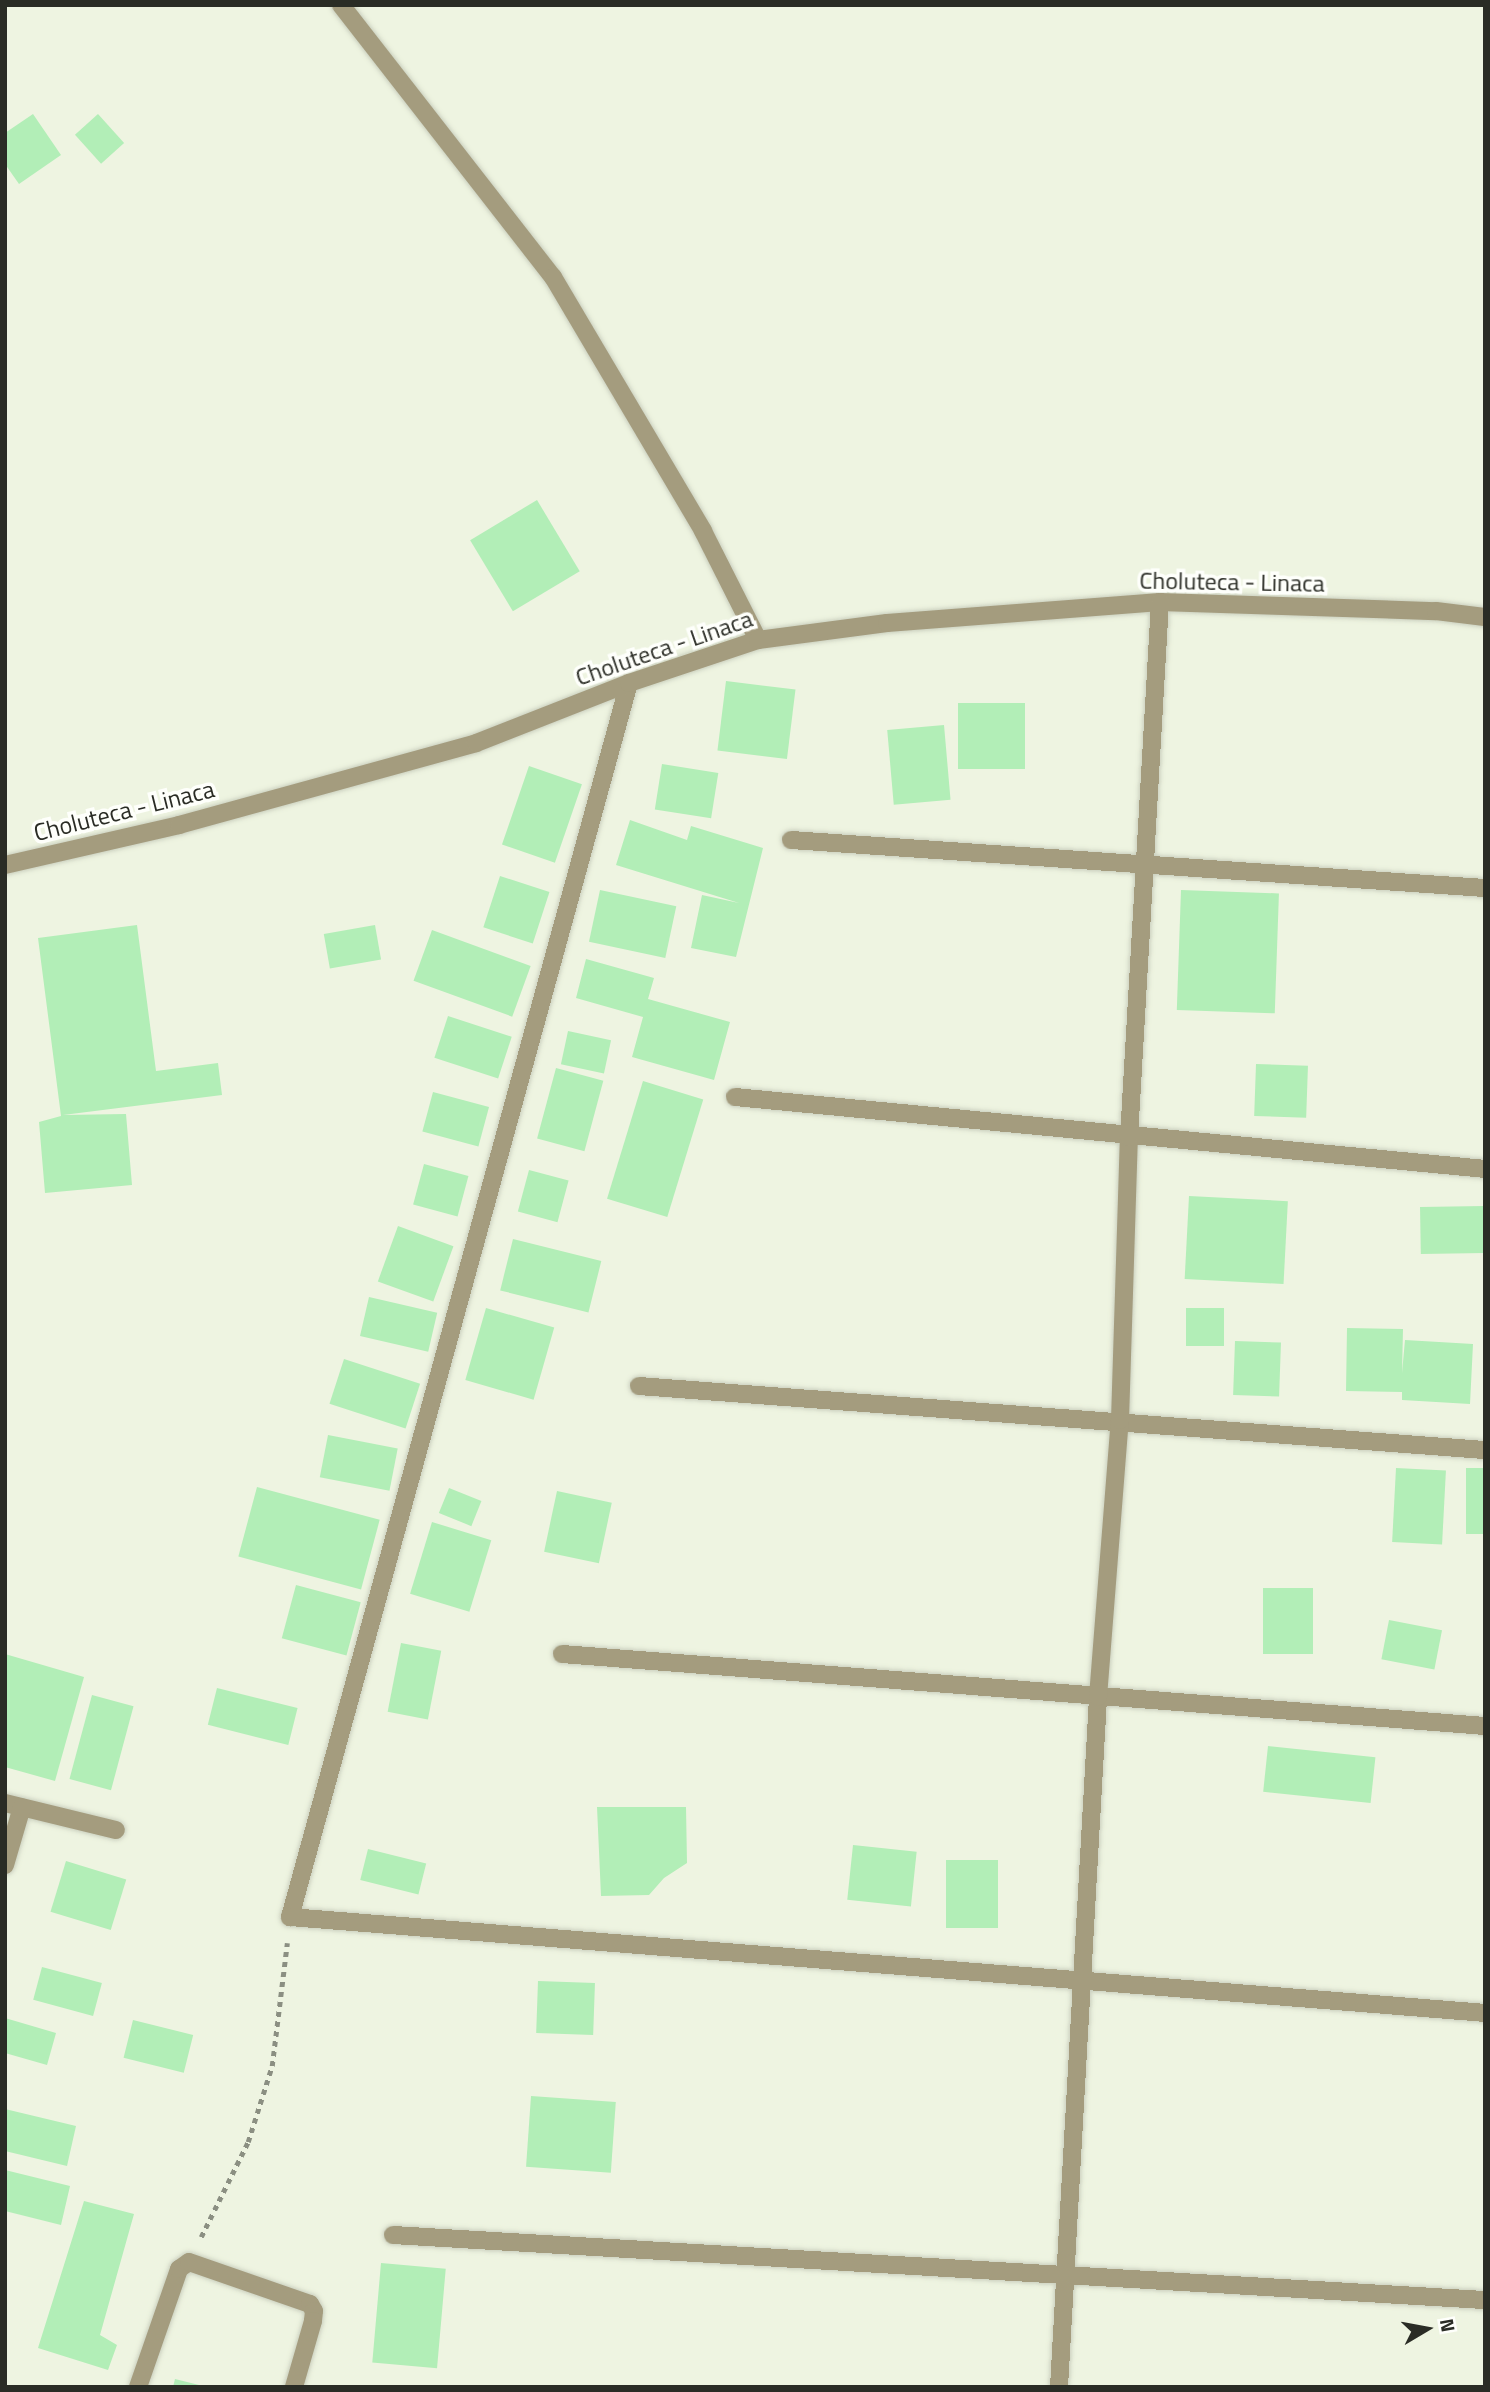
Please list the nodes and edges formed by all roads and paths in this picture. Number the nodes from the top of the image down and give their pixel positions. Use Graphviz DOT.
graph roads {
  1 [pos="341,5"];
  2 [pos="1160,602"];
  3 [pos="1485,617"];
  4 [pos="758,640"];
  5 [pos="629,683"];
  6 [pos="791,840"];
  7 [pos="5,865"];
  8 [pos="1145,866"];
  9 [pos="1485,888"];
  10 [pos="735,1097"];
  11 [pos="1129,1137"];
  12 [pos="1485,1169"];
  13 [pos="639,1386"];
  14 [pos="1120,1420"];
  15 [pos="1485,1450"];
  16 [pos="562,1654"];
  17 [pos="1098,1696"];
  18 [pos="1485,1726"];
  19 [pos="13,1805"];
  20 [pos="116,1830"];
  21 [pos="5,1864"];
  22 [pos="290,1917"];
  23 [pos="1082,1982"];
  24 [pos="1485,2013"];
  25 [pos="393,2235"];
  26 [pos="189,2262"];
  27 [pos="1065,2275"];
  28 [pos="1485,2300"];
  29 [pos="138,2387"];
  30 [pos="294,2387"];
  31 [pos="1059,2387"];
  1 -- 4 [label="street"];
  2 -- 3 [label="street, Choluteca - Linaca"];
  2 -- 4 [label="street, Choluteca - Linaca"];
  2 -- 8 [label="street"];
  4 -- 5 [label="street, Choluteca - Linaca"];
  5 -- 7 [label="street, Choluteca - Linaca"];
  5 -- 22 [label="street"];
  6 -- 8 [label="street"];
  8 -- 9 [label="street"];
  8 -- 11 [label="street"];
  10 -- 11 [label="street"];
  11 -- 12 [label="street"];
  11 -- 14 [label="street"];
  13 -- 14 [label="street"];
  14 -- 15 [label="street"];
  14 -- 17 [label="street"];
  16 -- 17 [label="street"];
  17 -- 18 [label="street"];
  17 -- 23 [label="street"];
  19 -- 20 [label="street"];
  19 -- 21 [label="street"];
  22 -- 23 [label="street"];
  22 -- 26 [label="path"];
  23 -- 24 [label="street"];
  23 -- 27 [label="street"];
  25 -- 27 [label="street"];
  26 -- 29 [label="street"];
  26 -- 30 [label="street"];
  27 -- 28 [label="street"];
  27 -- 31 [label="street"];
}
